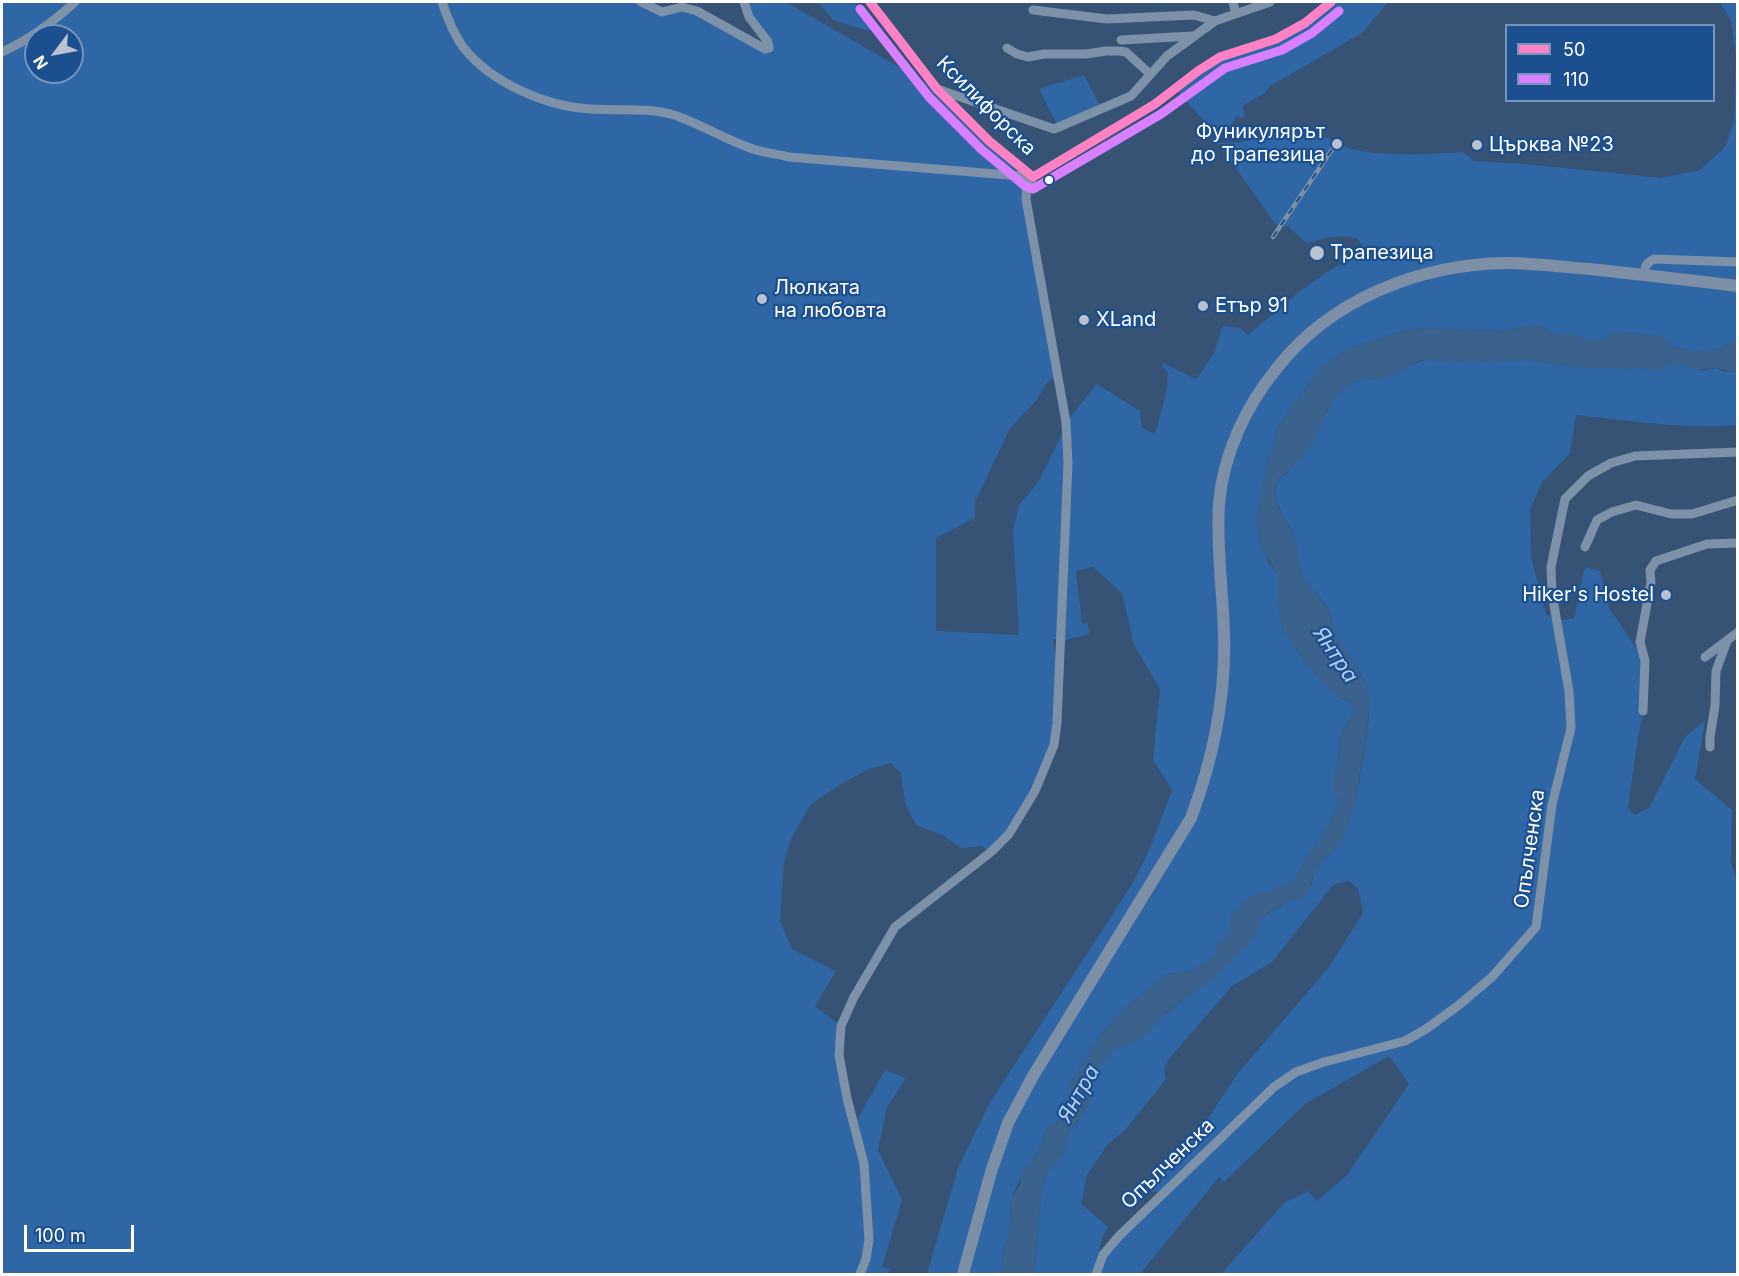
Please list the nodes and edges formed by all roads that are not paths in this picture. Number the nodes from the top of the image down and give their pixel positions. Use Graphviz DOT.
graph roads {
  1 [pos="75,2"];
  2 [pos="442,2"];
  3 [pos="641,2"];
  4 [pos="744,2"];
  5 [pos="870,2"];
  6 [pos="1233,2"];
  7 [pos="1270,2"];
  8 [pos="1331,2"];
  9 [pos="1033,10"];
  10 [pos="1236,14"];
  11 [pos="1215,21"];
  12 [pos="1192,36"];
  13 [pos="1121,40"];
  14 [pos="1007,48"];
  15 [pos="2,52"];
  16 [pos="1150,74"];
  17 [pos="937,88"];
  18 [pos="1033,177"];
  19 [pos="1737,262"];
  20 [pos="1644,275"];
  21 [pos="1737,286"];
  22 [pos="1737,452"];
  23 [pos="1737,500"];
  24 [pos="1737,543"];
  25 [pos="1585,548"];
  26 [pos="1737,632"];
  27 [pos="1727,640"];
  28 [pos="1705,657"];
  29 [pos="1643,711"];
  30 [pos="1710,747"];
  31 [pos="860,1275"];
  32 [pos="963,1275"];
  33 [pos="1096,1275"];
  1 -- 15 [label="street"];
  2 -- 18 [label="street"];
  3 -- 4 [label="street"];
  5 -- 17 [label="street, Ксилифорска"];
  6 -- 10 [label="street"];
  7 -- 10 [label="street"];
  8 -- 18 [label="street"];
  9 -- 11 [label="street"];
  10 -- 11 [label="street"];
  11 -- 12 [label="street"];
  12 -- 13 [label="street"];
  12 -- 16 [label="street"];
  14 -- 16 [label="street"];
  16 -- 17 [label="street"];
  17 -- 18 [label="street, Ксилифорска"];
  18 -- 31 [label="street"];
  19 -- 20 [label="street"];
  20 -- 21 [label="main road"];
  20 -- 32 [label="main road"];
  22 -- 33 [label="street, Опълченска"];
  23 -- 25 [label="street"];
  24 -- 29 [label="street"];
  26 -- 27 [label="street"];
  27 -- 28 [label="street"];
  27 -- 30 [label="street"];
}
